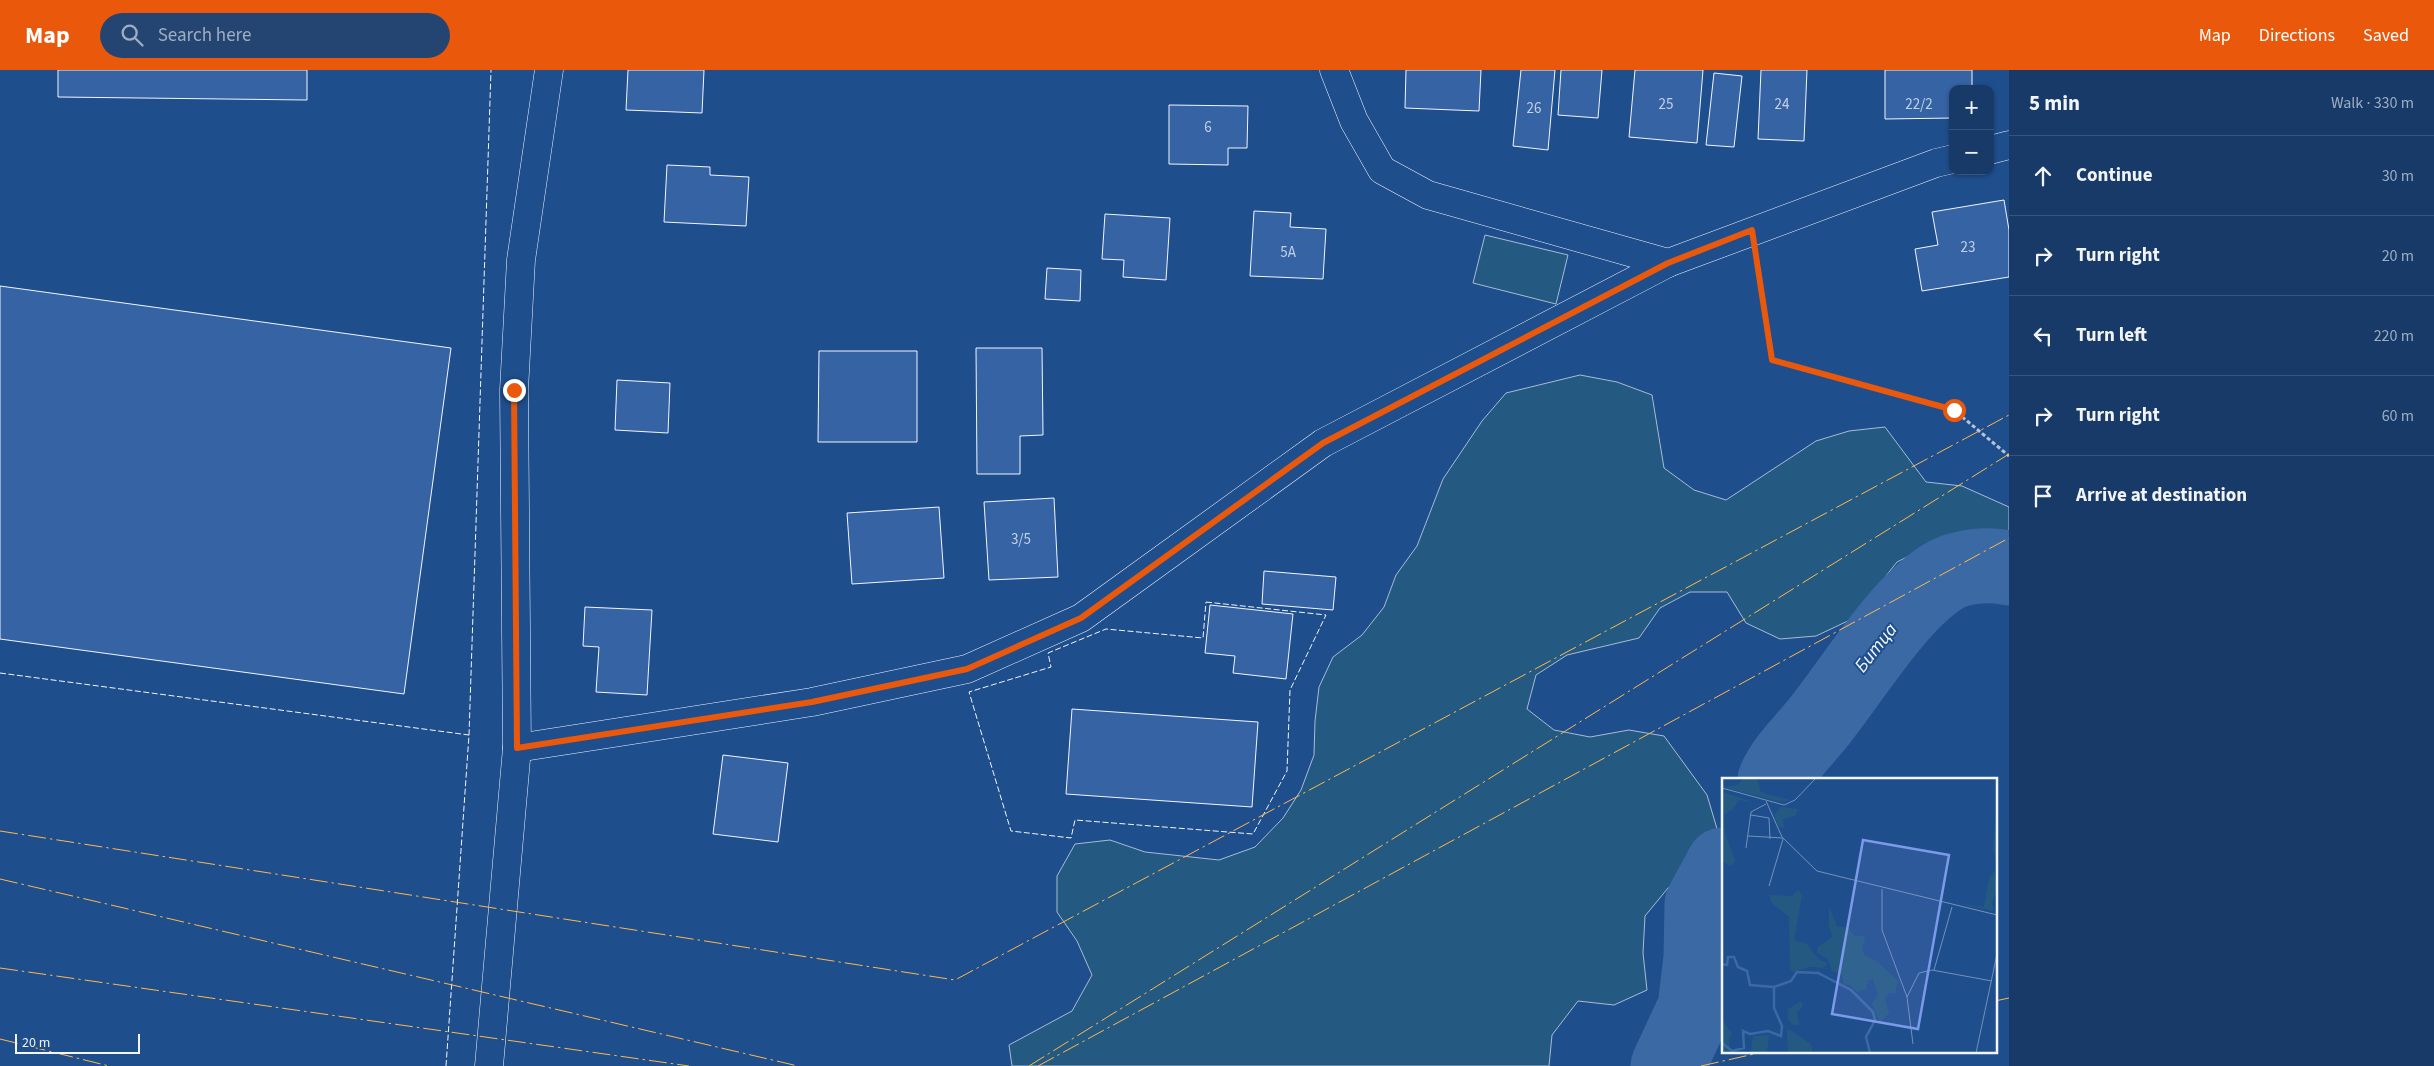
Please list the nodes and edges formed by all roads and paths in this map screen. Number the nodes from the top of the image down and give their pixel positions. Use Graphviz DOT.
graph roads {
  1 [pos="550,70"];
  2 [pos="1334,70"];
  3 [pos="2009,146"];
  4 [pos="1994,149"];
  5 [pos="1949,160"];
  6 [pos="1752,230"];
  7 [pos="1668,263"];
  8 [pos="2009,456"];
  9 [pos="517,748"];
  10 [pos="489,1066"];
  1 -- 9 [label="street"];
  2 -- 7 [label="street"];
  3 -- 4 [label="street"];
  5 -- 6 [label="street"];
  6 -- 7 [label="street"];
  6 -- 8 [label="path"];
  7 -- 9 [label="street"];
  9 -- 10 [label="street"];
}
